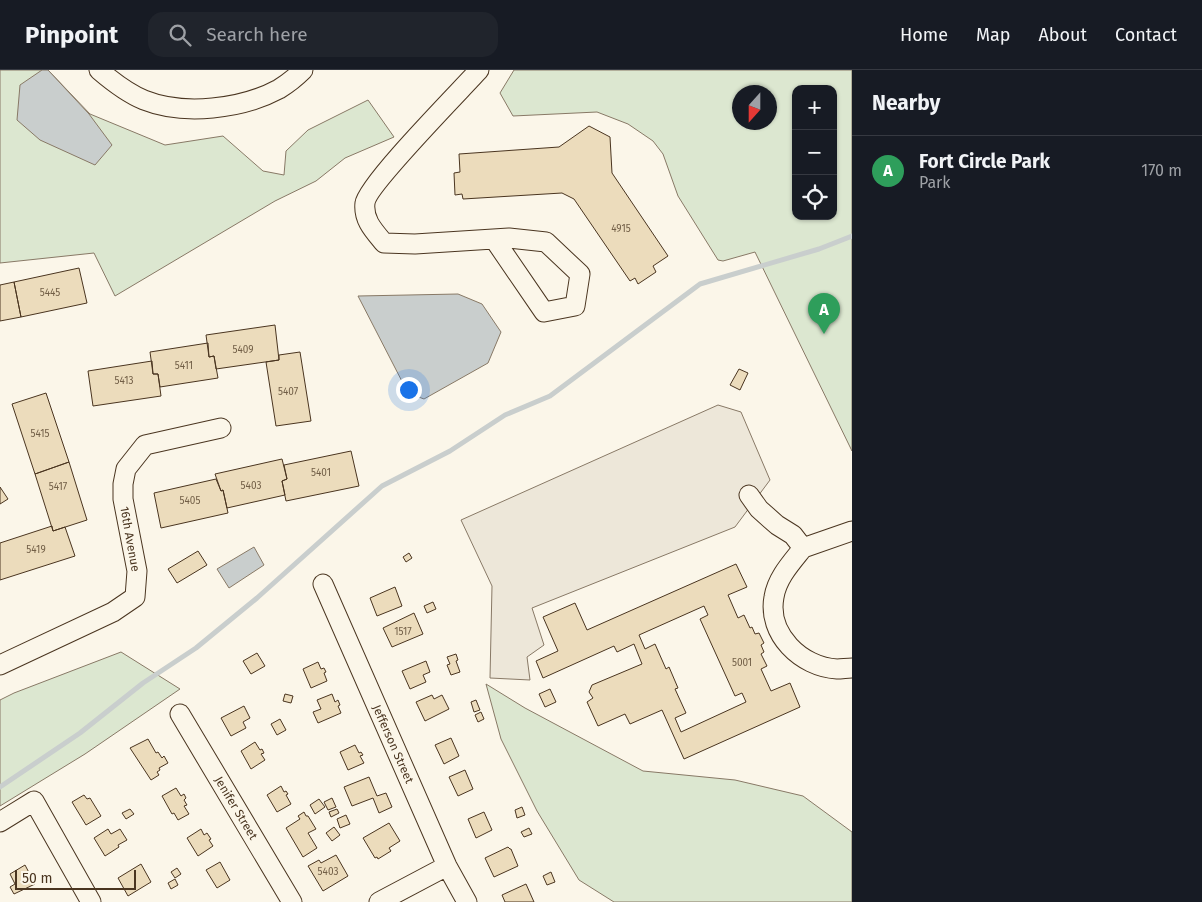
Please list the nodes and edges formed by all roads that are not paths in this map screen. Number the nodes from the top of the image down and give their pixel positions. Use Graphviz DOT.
graph roads {
  1 [pos="99,70"];
  2 [pos="303,70"];
  3 [pos="480,70"];
  4 [pos="494,238"];
  5 [pos="221,428"];
  6 [pos="749,495"];
  7 [pos="852,531"];
  8 [pos="803,548"];
  9 [pos="323,584"];
  10 [pos="0,665"];
  11 [pos="852,668"];
  12 [pos="180,714"];
  13 [pos="0,822"];
  14 [pos="447,866"];
  15 [pos="91,902"];
  16 [pos="292,902"];
  17 [pos="379,902"];
  18 [pos="466,902"];
  1 -- 2 [label="street"];
  3 -- 4 [label="street"];
  4 -- 4 [label="street"];
  5 -- 10 [label="street, 16th Avenue"];
  6 -- 8 [label="street"];
  7 -- 8 [label="street"];
  8 -- 11 [label="street"];
  9 -- 14 [label="street, Jefferson Street"];
  12 -- 16 [label="street, Jenifer Street"];
  13 -- 15 [label="street"];
  14 -- 17 [label="street"];
  14 -- 18 [label="street, Jefferson Street"];
}
